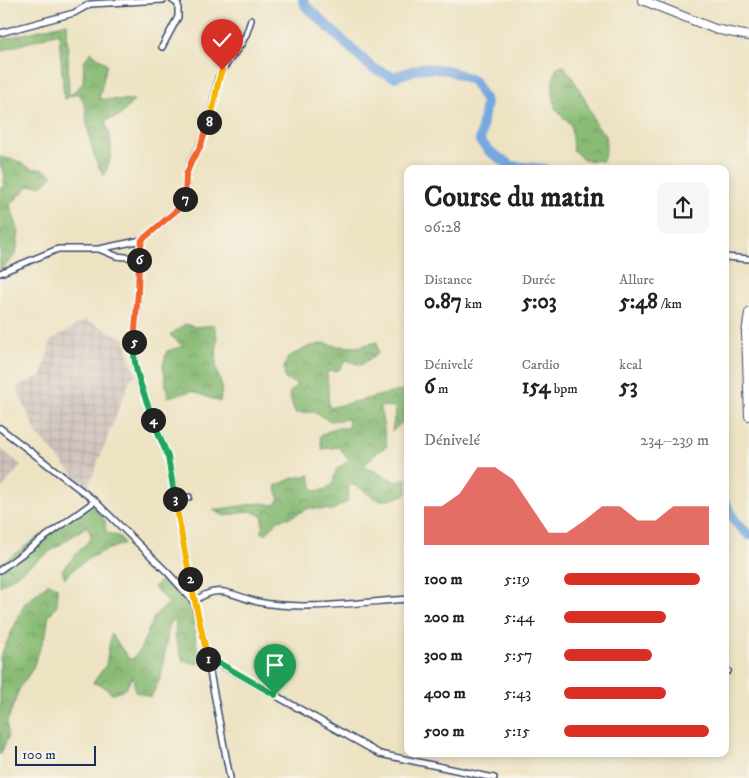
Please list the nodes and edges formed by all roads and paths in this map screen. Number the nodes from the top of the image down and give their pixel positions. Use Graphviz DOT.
graph roads {
  1 [pos="163,0"];
  2 [pos="172,0"];
  3 [pos="642,0"];
  4 [pos="251,20"];
  5 [pos="0,33"];
  6 [pos="749,36"];
  7 [pos="162,47"];
  8 [pos="142,240"];
  9 [pos="99,249"];
  10 [pos="729,257"];
  11 [pos="749,259"];
  12 [pos="139,261"];
  13 [pos="0,273"];
  14 [pos="749,313"];
  15 [pos="749,416"];
  16 [pos="0,428"];
  17 [pos="174,491"];
  18 [pos="189,498"];
  19 [pos="95,501"];
  20 [pos="0,570"];
  21 [pos="404,599"];
  22 [pos="194,602"];
  23 [pos="209,666"];
  24 [pos="229,777"];
  25 [pos="494,778"];
  1 -- 5 [label="street"];
  2 -- 7 [label="street"];
  3 -- 6 [label="street"];
  4 -- 8 [label="street"];
  8 -- 9 [label="street"];
  8 -- 12 [label="street"];
  9 -- 12 [label="street"];
  9 -- 13 [label="street"];
  10 -- 11 [label="street"];
  12 -- 17 [label="street"];
  14 -- 15 [label="street"];
  16 -- 19 [label="street"];
  17 -- 18 [label="street"];
  17 -- 22 [label="street"];
  19 -- 20 [label="street"];
  19 -- 22 [label="street"];
  21 -- 22 [label="street"];
  22 -- 23 [label="street"];
  23 -- 24 [label="street"];
  23 -- 25 [label="street"];
}
